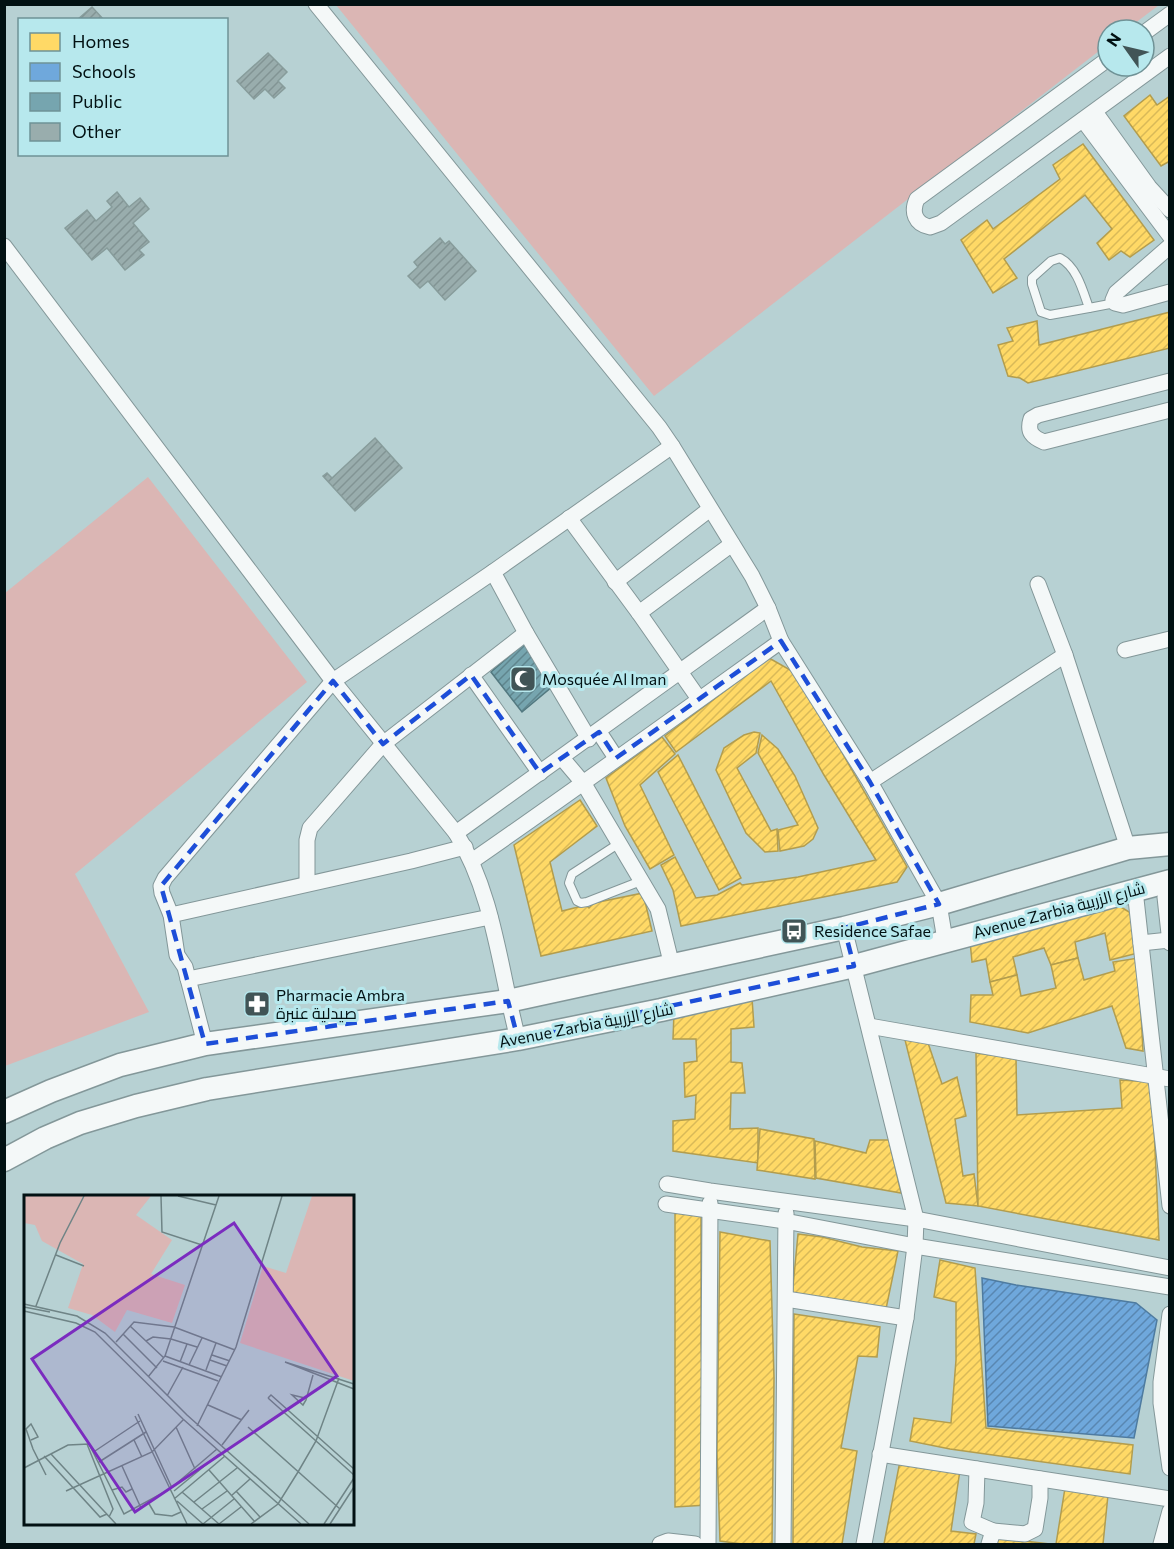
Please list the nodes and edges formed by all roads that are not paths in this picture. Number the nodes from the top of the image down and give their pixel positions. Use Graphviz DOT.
graph roads {
  1 [pos="316,4"];
  2 [pos="1170,14"];
  3 [pos="1156,24"];
  4 [pos="1170,56"];
  5 [pos="1096,68"];
  6 [pos="1089,116"];
  7 [pos="1169,208"];
  8 [pos="1170,236"];
  9 [pos="4,246"];
  10 [pos="1170,246"];
  11 [pos="1170,292"];
  12 [pos="1115,303"];
  13 [pos="1089,308"];
  14 [pos="1170,381"];
  15 [pos="1170,410"];
  16 [pos="672,446"];
  17 [pos="710,508"];
  18 [pos="569,518"];
  19 [pos="732,544"];
  20 [pos="493,572"];
  21 [pos="615,582"];
  22 [pos="1038,584"];
  23 [pos="768,608"];
  24 [pos="639,613"];
  25 [pos="525,633"];
  26 [pos="1170,639"];
  27 [pos="781,641"];
  28 [pos="1125,650"];
  29 [pos="1065,655"];
  30 [pos="680,670"];
  31 [pos="471,675"];
  32 [pos="333,681"];
  33 [pos="699,699"];
  34 [pos="594,735"];
  35 [pos="383,744"];
  36 [pos="562,758"];
  37 [pos="616,758"];
  38 [pos="540,773"];
  39 [pos="870,782"];
  40 [pos="584,784"];
  41 [pos="456,833"];
  42 [pos="618,844"];
  43 [pos="1170,844"];
  44 [pos="465,847"];
  45 [pos="1128,848"];
  46 [pos="472,861"];
  47 [pos="641,881"];
  48 [pos="307,883"];
  49 [pos="1167,889"];
  50 [pos="1135,890"];
  51 [pos="939,904"];
  52 [pos="171,915"];
  53 [pos="490,917"];
  54 [pos="844,928"];
  55 [pos="945,940"];
  56 [pos="1169,942"];
  57 [pos="1141,943"];
  58 [pos="672,966"];
  59 [pos="854,966"];
  60 [pos="188,979"];
  61 [pos="508,1001"];
  62 [pos="869,1026"];
  63 [pos="518,1039"];
  64 [pos="206,1044"];
  65 [pos="1163,1078"];
  66 [pos="4,1112"];
  67 [pos="4,1160"];
  68 [pos="667,1184"];
  69 [pos="710,1191"];
  70 [pos="788,1201"];
  71 [pos="666,1204"];
  72 [pos="1170,1206"];
  73 [pos="710,1211"];
  74 [pos="916,1219"];
  75 [pos="785,1221"];
  76 [pos="979,1231"];
  77 [pos="915,1246"];
  78 [pos="977,1256"];
  79 [pos="1170,1268"];
  80 [pos="1170,1287"];
  81 [pos="786,1299"];
  82 [pos="1170,1314"];
  83 [pos="906,1318"];
  84 [pos="1168,1447"];
  85 [pos="880,1454"];
  86 [pos="1170,1468"];
  87 [pos="977,1469"];
  88 [pos="1040,1479"];
  89 [pos="1170,1499"];
  90 [pos="1170,1511"];
  91 [pos="991,1538"];
  92 [pos="660,1545"];
  93 [pos="695,1545"];
  94 [pos="708,1545"];
  95 [pos="783,1545"];
  96 [pos="864,1545"];
  97 [pos="1161,1545"];
  1 -- 16 [label="street"];
  2 -- 3 [label="street"];
  4 -- 6 [label="street"];
  5 -- 6 [label="street"];
  6 -- 7 [label="street"];
  6 -- 8 [label="street"];
  9 -- 32 [label="street"];
  10 -- 12 [label="street"];
  11 -- 12 [label="street"];
  12 -- 13 [label="lane"];
  13 -- 13 [label="lane"];
  14 -- 15 [label="street"];
  16 -- 17 [label="street"];
  16 -- 18 [label="street"];
  17 -- 19 [label="street"];
  17 -- 21 [label="street"];
  18 -- 20 [label="street"];
  18 -- 21 [label="street"];
  19 -- 23 [label="street"];
  19 -- 24 [label="street"];
  20 -- 25 [label="street"];
  20 -- 32 [label="street"];
  21 -- 24 [label="street"];
  22 -- 29 [label="street"];
  23 -- 27 [label="street"];
  23 -- 30 [label="street"];
  24 -- 30 [label="street"];
  25 -- 31 [label="street"];
  25 -- 34 [label="street"];
  26 -- 28 [label="street"];
  27 -- 33 [label="street"];
  27 -- 39 [label="street"];
  29 -- 39 [label="street"];
  29 -- 45 [label="street"];
  30 -- 33 [label="street"];
  30 -- 34 [label="street"];
  31 -- 35 [label="street"];
  31 -- 38 [label="street"];
  32 -- 35 [label="street"];
  32 -- 52 [label="street"];
  33 -- 37 [label="street"];
  34 -- 36 [label="street"];
  34 -- 37 [label="street"];
  35 -- 41 [label="street"];
  35 -- 48 [label="street"];
  36 -- 38 [label="street"];
  36 -- 40 [label="street"];
  37 -- 40 [label="street"];
  38 -- 41 [label="street"];
  39 -- 51 [label="street"];
  40 -- 42 [label="street"];
  40 -- 46 [label="street"];
  41 -- 44 [label="street"];
  42 -- 47 [label="street"];
  42 -- 47 [label="lane"];
  43 -- 45 [label="main road"];
  44 -- 46 [label="street"];
  44 -- 48 [label="street"];
  45 -- 51 [label="main road"];
  46 -- 53 [label="street"];
  47 -- 58 [label="street"];
  48 -- 52 [label="street"];
  49 -- 50 [label="main road, Avenue Zarbia شارع الزربية"];
  49 -- 56 [label="street"];
  50 -- 55 [label="main road, Avenue Zarbia شارع الزربية"];
  50 -- 57 [label="street"];
  51 -- 54 [label="main road"];
  51 -- 55 [label="street"];
  52 -- 60 [label="street"];
  53 -- 60 [label="street"];
  53 -- 61 [label="street"];
  54 -- 58 [label="main road"];
  54 -- 59 [label="street"];
  55 -- 59 [label="main road, Avenue Zarbia شارع الزربية"];
  56 -- 57 [label="street"];
  57 -- 65 [label="street"];
  58 -- 61 [label="main road"];
  59 -- 62 [label="street"];
  59 -- 63 [label="main road, Avenue Zarbia شارع الزربية"];
  60 -- 64 [label="street"];
  61 -- 63 [label="street"];
  61 -- 64 [label="main road"];
  62 -- 65 [label="street"];
  62 -- 74 [label="street"];
  63 -- 67 [label="main road, Avenue Zarbia شارع الزربية"];
  64 -- 66 [label="main road"];
  65 -- 72 [label="street"];
  68 -- 69 [label="street"];
  69 -- 70 [label="street"];
  69 -- 73 [label="street"];
  70 -- 74 [label="street"];
  70 -- 75 [label="street"];
  71 -- 73 [label="street"];
  73 -- 75 [label="street"];
  73 -- 94 [label="street"];
  74 -- 76 [label="street"];
  74 -- 77 [label="street"];
  75 -- 77 [label="street"];
  75 -- 81 [label="street"];
  76 -- 78 [label="street"];
  76 -- 79 [label="street"];
  77 -- 78 [label="street"];
  77 -- 83 [label="street"];
  78 -- 80 [label="street"];
  81 -- 83 [label="street"];
  81 -- 95 [label="street"];
  82 -- 84 [label="street"];
  83 -- 85 [label="street"];
  84 -- 86 [label="street"];
  85 -- 87 [label="street"];
  85 -- 96 [label="street"];
  87 -- 88 [label="street"];
  87 -- 91 [label="street"];
  88 -- 89 [label="street"];
  88 -- 91 [label="street"];
  90 -- 97 [label="street"];
  92 -- 93 [label="street"];
}
